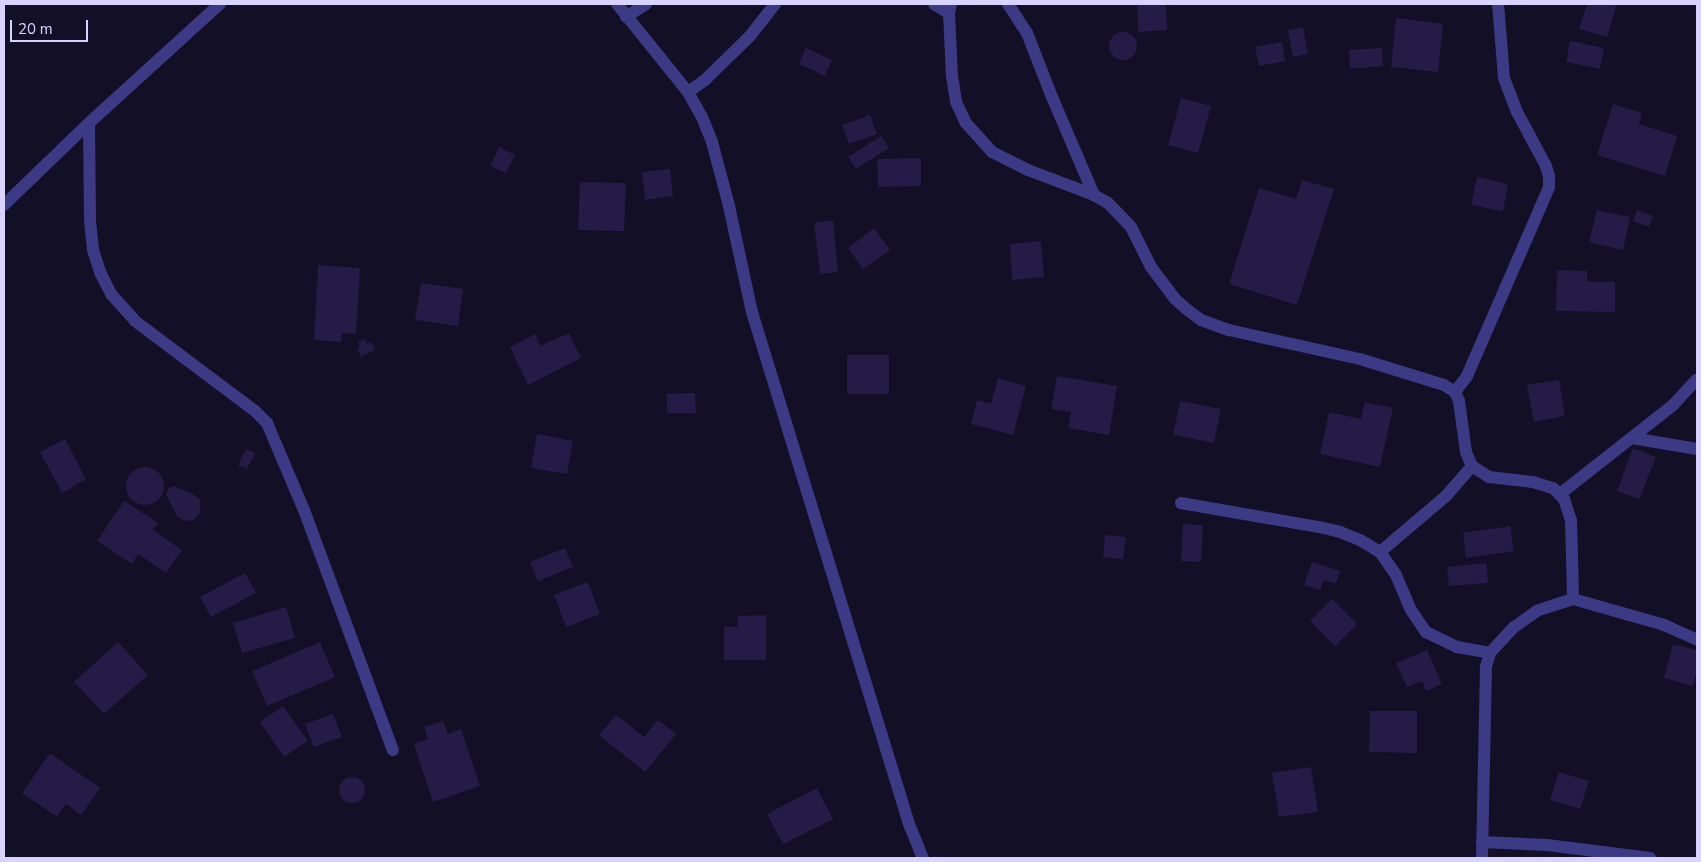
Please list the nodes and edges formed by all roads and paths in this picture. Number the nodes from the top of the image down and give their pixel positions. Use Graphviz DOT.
graph roads {
  1 [pos="220,4"];
  2 [pos="617,4"];
  3 [pos="646,4"];
  4 [pos="775,4"];
  5 [pos="934,4"];
  6 [pos="1008,4"];
  7 [pos="1498,4"];
  8 [pos="950,8"];
  9 [pos="626,16"];
  10 [pos="688,92"];
  11 [pos="89,123"];
  12 [pos="1094,195"];
  13 [pos="4,205"];
  14 [pos="1697,379"];
  15 [pos="1455,392"];
  16 [pos="1632,438"];
  17 [pos="1697,449"];
  18 [pos="1472,466"];
  19 [pos="1560,494"];
  20 [pos="1181,503"];
  21 [pos="1380,552"];
  22 [pos="1573,599"];
  23 [pos="1697,640"];
  24 [pos="1490,653"];
  25 [pos="393,750"];
  26 [pos="1482,842"];
  27 [pos="923,858"];
  28 [pos="1482,858"];
  29 [pos="1650,858"];
  1 -- 11 [label="street"];
  2 -- 9 [label="street"];
  3 -- 9 [label="street"];
  4 -- 10 [label="street"];
  5 -- 8 [label="street"];
  6 -- 12 [label="street"];
  7 -- 15 [label="street"];
  8 -- 12 [label="street"];
  9 -- 10 [label="street"];
  10 -- 27 [label="street"];
  11 -- 13 [label="street"];
  11 -- 25 [label="street"];
  12 -- 15 [label="street"];
  14 -- 16 [label="street"];
  15 -- 18 [label="street"];
  16 -- 17 [label="street"];
  16 -- 19 [label="street"];
  18 -- 19 [label="street"];
  18 -- 21 [label="street"];
  19 -- 22 [label="street"];
  20 -- 21 [label="street"];
  21 -- 24 [label="street"];
  22 -- 23 [label="street"];
  22 -- 24 [label="street"];
  24 -- 26 [label="street"];
  26 -- 28 [label="street"];
  26 -- 29 [label="street"];
}
